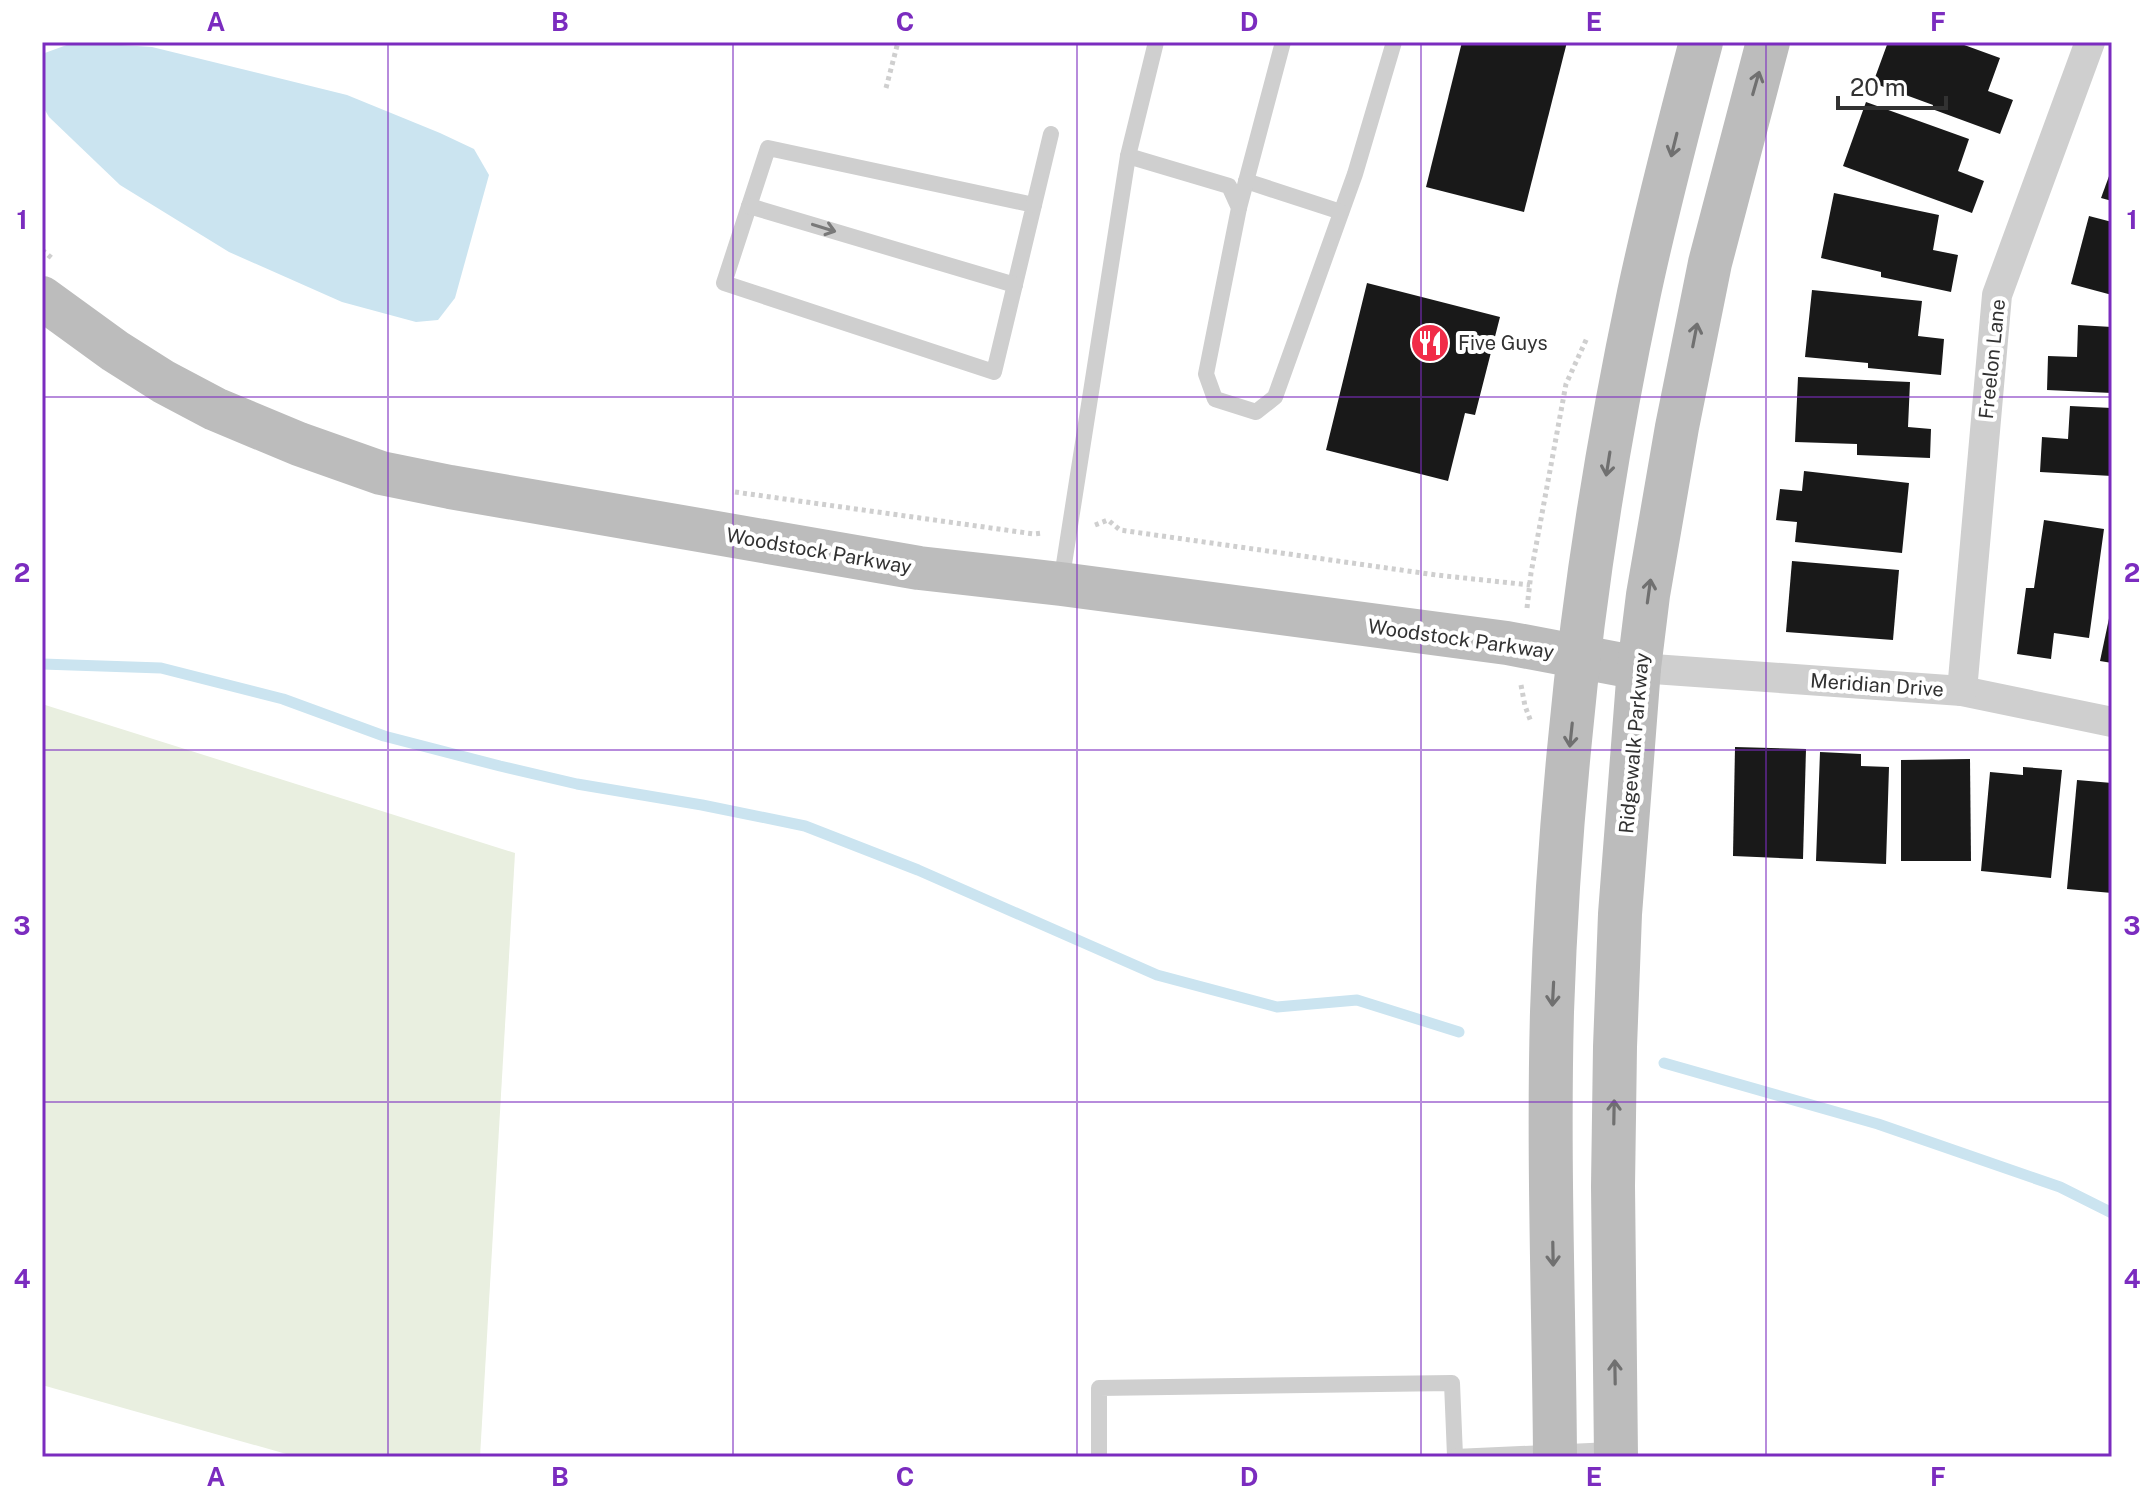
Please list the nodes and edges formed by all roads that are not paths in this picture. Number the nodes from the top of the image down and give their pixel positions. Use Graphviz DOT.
graph roads {
  1 [pos="1156,42"];
  2 [pos="1283,42"];
  3 [pos="1394,42"];
  4 [pos="1701,42"];
  5 [pos="1768,42"];
  6 [pos="2090,42"];
  7 [pos="1051,134"];
  8 [pos="1128,156"];
  9 [pos="1246,181"];
  10 [pos="1034,205"];
  11 [pos="749,206"];
  12 [pos="1239,208"];
  13 [pos="1341,212"];
  14 [pos="48,279"];
  15 [pos="1015,285"];
  16 [pos="1061,584"];
  17 [pos="1579,657"];
  18 [pos="1639,668"];
  19 [pos="1962,691"];
  20 [pos="2112,722"];
  21 [pos="1616,1454"];
  22 [pos="1555,1455"];
  23 [pos="1099,1457"];
  24 [pos="1455,1457"];
  1 -- 8 [label="lane"];
  2 -- 9 [label="lane"];
  3 -- 13 [label="lane"];
  4 -- 17 [label="main road, one-way"];
  18 -- 5 [label="main road, Ridgewalk Parkway, one-way"];
  6 -- 19 [label="street, Freelon Lane"];
  7 -- 10 [label="lane"];
  8 -- 12 [label="lane"];
  8 -- 16 [label="lane"];
  9 -- 12 [label="lane"];
  9 -- 13 [label="lane"];
  10 -- 11 [label="lane"];
  10 -- 15 [label="lane"];
  11 -- 15 [label="lane, one-way"];
  11 -- 15 [label="lane"];
  12 -- 13 [label="lane"];
  14 -- 16 [label="main road, Woodstock Parkway"];
  16 -- 17 [label="main road, Woodstock Parkway"];
  17 -- 18 [label="main road, Woodstock Parkway"];
  17 -- 22 [label="main road, one-way"];
  18 -- 19 [label="street, Meridian Drive"];
  21 -- 18 [label="main road, Ridgewalk Parkway, one-way"];
  19 -- 20 [label="street, Meridian Drive"];
  21 -- 22 [label="lane"];
  22 -- 24 [label="lane"];
  23 -- 24 [label="lane"];
}
